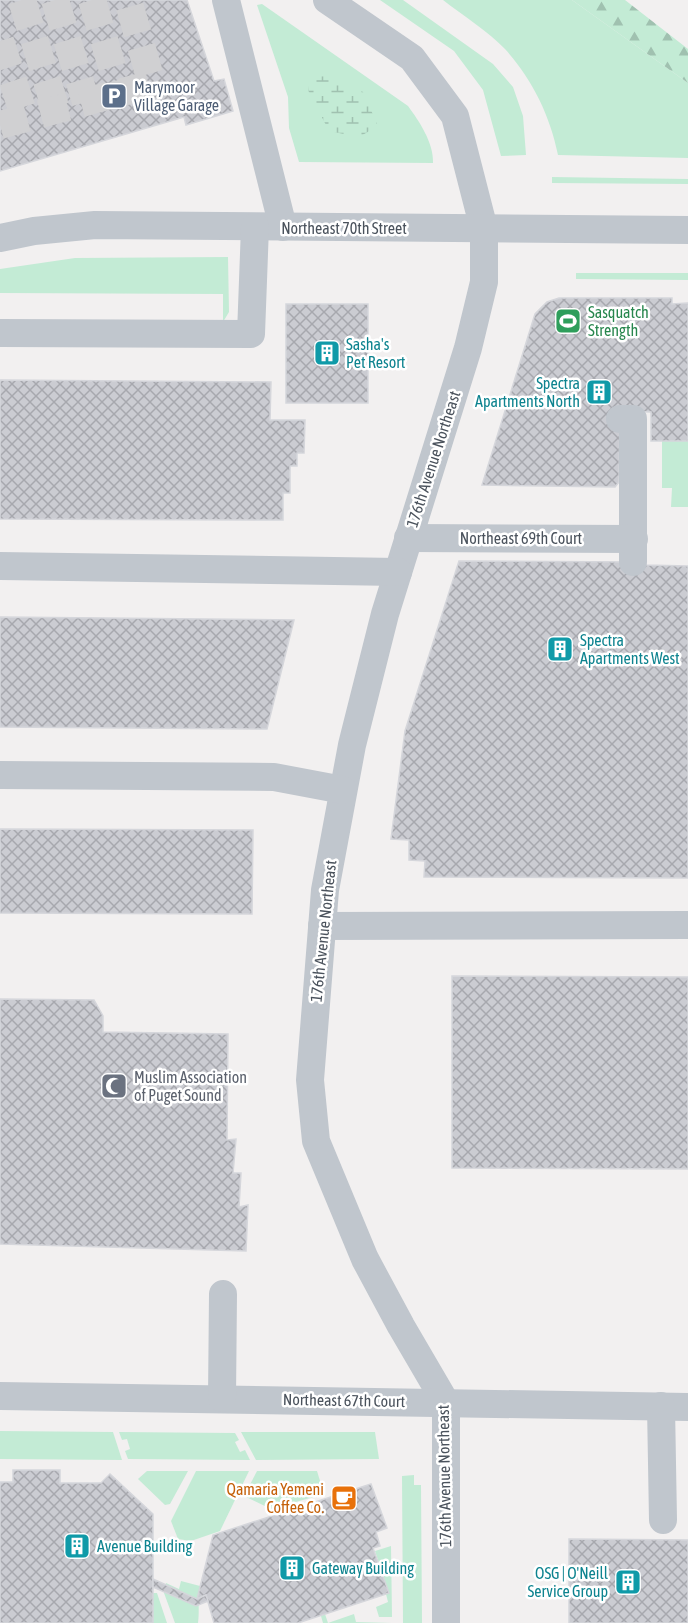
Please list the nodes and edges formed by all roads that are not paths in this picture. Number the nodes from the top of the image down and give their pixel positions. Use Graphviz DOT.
graph roads {
  1 [pos="226,0"];
  2 [pos="327,0"];
  3 [pos="269,227"];
  4 [pos="484,229"];
  5 [pos="688,230"];
  6 [pos="0,238"];
  7 [pos="0,333"];
  8 [pos="620,419"];
  9 [pos="408,538"];
  10 [pos="0,566"];
  11 [pos="398,572"];
  12 [pos="0,775"];
  13 [pos="343,790"];
  14 [pos="688,925"];
  15 [pos="322,926"];
  16 [pos="223,1294"];
  17 [pos="0,1396"];
  18 [pos="222,1398"];
  19 [pos="446,1402"];
  20 [pos="675,1406"];
  21 [pos="663,1520"];
  22 [pos="446,1623"];
  1 -- 3 [label="street"];
  2 -- 4 [label="street, 176th Avenue Northeast"];
  3 -- 4 [label="street, Northeast 70th Street"];
  3 -- 6 [label="street, Northeast 70th Street"];
  3 -- 7 [label="street"];
  4 -- 5 [label="street, Northeast 70th Street"];
  4 -- 9 [label="street, 176th Avenue Northeast"];
  8 -- 9 [label="street, Northeast 69th Court"];
  9 -- 11 [label="street, 176th Avenue Northeast"];
  10 -- 11 [label="street"];
  11 -- 13 [label="street, 176th Avenue Northeast"];
  12 -- 13 [label="street"];
  13 -- 15 [label="street, 176th Avenue Northeast"];
  14 -- 15 [label="street"];
  15 -- 19 [label="street, 176th Avenue Northeast"];
  16 -- 18 [label="street"];
  17 -- 18 [label="street, Northeast 67th Court"];
  18 -- 19 [label="street, Northeast 67th Court"];
  19 -- 20 [label="street, Northeast 67th Court"];
  19 -- 22 [label="street, 176th Avenue Northeast"];
  20 -- 21 [label="street"];
}
